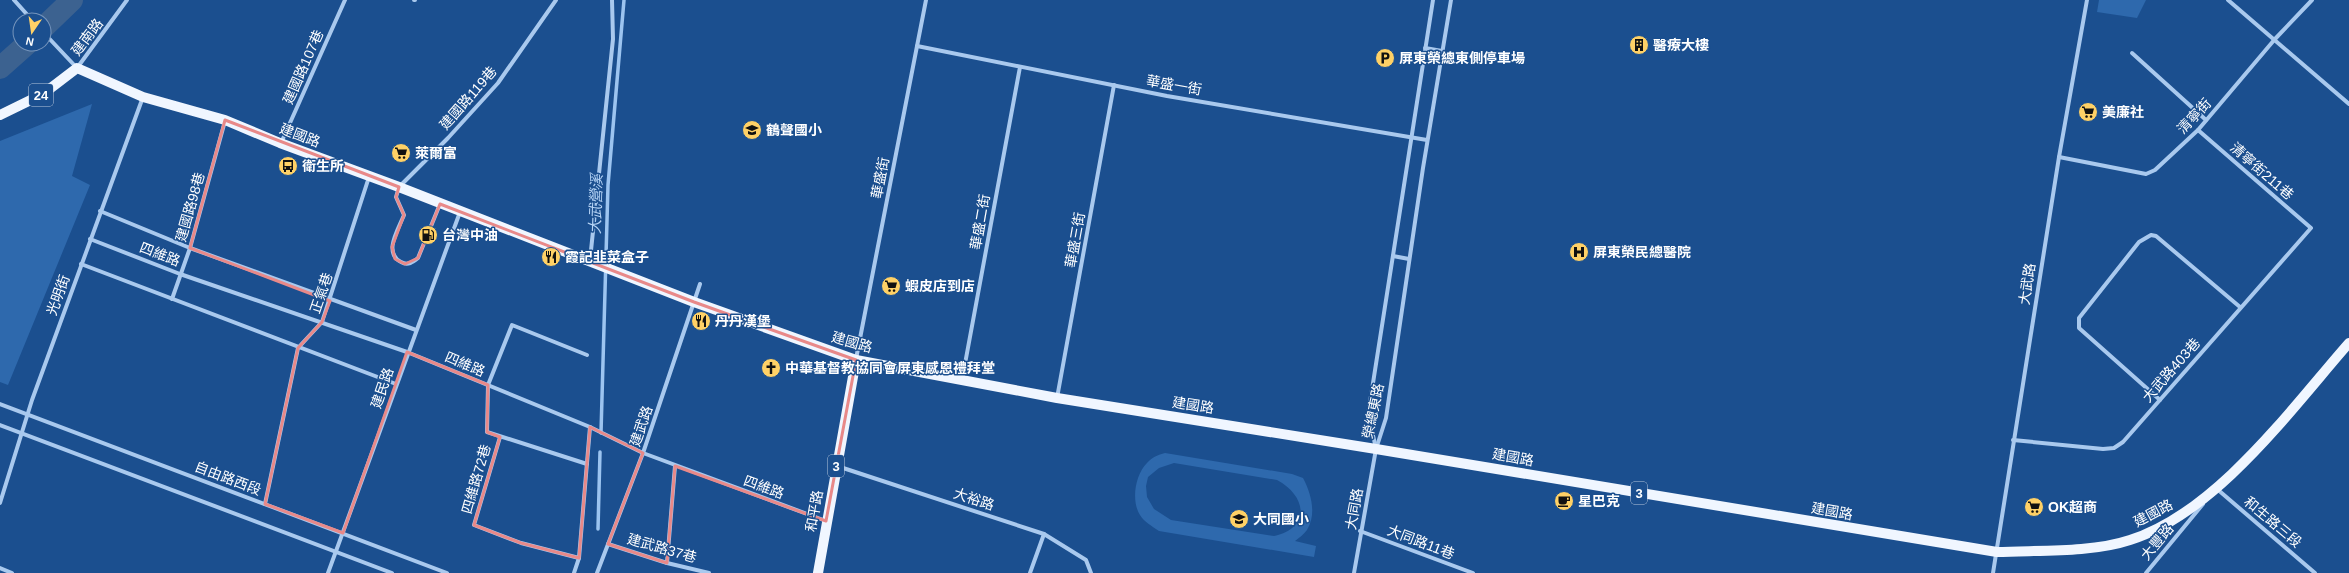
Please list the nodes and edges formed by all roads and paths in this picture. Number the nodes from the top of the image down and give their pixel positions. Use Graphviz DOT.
graph roads {
  1 [pos="14,0"];
  2 [pos="127,0"];
  3 [pos="345,0"];
  4 [pos="556,0"];
  5 [pos="612,0"];
  6 [pos="926,0"];
  7 [pos="1433,0"];
  8 [pos="1451,0"];
  9 [pos="2087,0"];
  10 [pos="2228,0"];
  11 [pos="2312,0"];
  12 [pos="25,12"];
  13 [pos="2275,39"];
  14 [pos="52,42"];
  15 [pos="917,46"];
  16 [pos="1426,48"];
  17 [pos="1442,51"];
  18 [pos="2132,53"];
  19 [pos="1020,66"];
  20 [pos="77,68"];
  21 [pos="1114,85"];
  22 [pos="143,97"];
  23 [pos="2349,104"];
  24 [pos="0,115"];
  25 [pos="225,120"];
  26 [pos="2206,120"];
  27 [pos="2198,130"];
  28 [pos="1411,137"];
  29 [pos="1427,140"];
  30 [pos="280,144"];
  31 [pos="2058,156"];
  32 [pos="369,176"];
  33 [pos="399,187"];
  34 [pos="440,204"];
  35 [pos="460,211"];
  36 [pos="100,212"];
  37 [pos="2311,228"];
  38 [pos="90,239"];
  39 [pos="190,248"];
  40 [pos="1393,256"];
  41 [pos="1409,259"];
  42 [pos="590,262"];
  43 [pos="80,264"];
  44 [pos="180,274"];
  45 [pos="700,284"];
  46 [pos="172,299"];
  47 [pos="330,301"];
  48 [pos="694,302"];
  49 [pos="2240,307"];
  50 [pos="322,322"];
  51 [pos="416,330"];
  52 [pos="2349,343"];
  53 [pos="298,348"];
  54 [pos="407,352"];
  55 [pos="587,355"];
  56 [pos="856,360"];
  57 [pos="962,381"];
  58 [pos="396,384"];
  59 [pos="488,385"];
  60 [pos="1057,398"];
  61 [pos="2160,400"];
  62 [pos="0,404"];
  63 [pos="28,414"];
  64 [pos="0,425"];
  65 [pos="590,427"];
  66 [pos="23,433"];
  67 [pos="500,437"];
  68 [pos="2013,440"];
  69 [pos="1376,449"];
  70 [pos="643,453"];
  71 [pos="588,464"];
  72 [pos="675,466"];
  73 [pos="836,466"];
  74 [pos="2216,488"];
  75 [pos="0,503"];
  76 [pos="265,504"];
  77 [pos="826,521"];
  78 [pos="1360,531"];
  79 [pos="343,533"];
  80 [pos="1044,534"];
  81 [pos="608,544"];
  82 [pos="335,552"];
  83 [pos="1997,552"];
  84 [pos="579,558"];
  85 [pos="667,563"];
  86 [pos="0,568"];
  87 [pos="12,573"];
  88 [pos="328,573"];
  89 [pos="392,573"];
  90 [pos="447,573"];
  91 [pos="574,573"];
  92 [pos="597,573"];
  93 [pos="709,573"];
  94 [pos="818,573"];
  95 [pos="1030,573"];
  96 [pos="1091,573"];
  97 [pos="1354,573"];
  98 [pos="1473,573"];
  99 [pos="1993,573"];
  100 [pos="2146,573"];
  101 [pos="2315,573"];
  1 -- 12 [label="street"];
  2 -- 20 [label="street, 建南路"];
  3 -- 30 [label="street, 建國路107巷"];
  4 -- 33 [label="street, 建國路119巷"];
  5 -- 42 [label="street"];
  6 -- 15 [label="street, 華盛街"];
  7 -- 16 [label="street, 榮總東路"];
  8 -- 17 [label="street, 榮總東路"];
  9 -- 31 [label="street, 大武路"];
  10 -- 13 [label="street"];
  11 -- 13 [label="street, 清寧街"];
  13 -- 23 [label="street"];
  13 -- 26 [label="street, 清寧街"];
  14 -- 20 [label="street"];
  15 -- 19 [label="street, 華盛一街"];
  15 -- 56 [label="street, 華盛街"];
  16 -- 17 [label="street"];
  16 -- 28 [label="street, 榮總東路"];
  17 -- 29 [label="street, 榮總東路"];
  18 -- 26 [label="street"];
  19 -- 21 [label="street, 華盛一街"];
  19 -- 57 [label="street, 華盛二街"];
  20 -- 22 [label="main road, 建國路"];
  20 -- 24 [label="main road, 24"];
  21 -- 28 [label="street, 華盛一街"];
  21 -- 60 [label="street, 華盛三街"];
  22 -- 25 [label="main road, 建國路"];
  22 -- 36 [label="street, 光明街"];
  25 -- 30 [label="main road, 建國路"];
  25 -- 39 [label="street, 建國路98巷"];
  26 -- 27 [label="street, 清寧街"];
  27 -- 31 [label="street, 清寧街"];
  27 -- 37 [label="street, 清寧街211巷"];
  28 -- 29 [label="street, 華盛一街"];
  28 -- 40 [label="street, 榮總東路"];
  29 -- 41 [label="street, 榮總東路"];
  30 -- 32 [label="main road, 建國路"];
  31 -- 68 [label="street, 大武路"];
  32 -- 33 [label="main road, 建國路"];
  32 -- 47 [label="street, 正氣巷"];
  33 -- 34 [label="main road, 建國路"];
  33 -- 34 [label="street"];
  34 -- 35 [label="main road, 建國路"];
  35 -- 42 [label="main road, 建國路"];
  35 -- 51 [label="street, 建民路"];
  36 -- 38 [label="street, 光明街"];
  36 -- 39 [label="street, 四維路"];
  37 -- 49 [label="street, 大武路403巷"];
  38 -- 43 [label="street, 光明街"];
  38 -- 44 [label="street, 四維路"];
  39 -- 44 [label="street, 建國路98巷"];
  39 -- 47 [label="street, 四維路"];
  40 -- 41 [label="street"];
  40 -- 69 [label="street, 榮總東路"];
  41 -- 69 [label="street, 榮總東路"];
  42 -- 48 [label="main road, 建國路"];
  43 -- 46 [label="street"];
  43 -- 63 [label="street, 光明街"];
  44 -- 46 [label="street, 建國路98巷"];
  44 -- 50 [label="street, 四維路"];
  45 -- 48 [label="street, 建武路"];
  46 -- 53 [label="street"];
  47 -- 50 [label="street, 正氣巷"];
  47 -- 51 [label="street, 四維路"];
  48 -- 56 [label="main road, 建國路"];
  48 -- 70 [label="street, 建武路"];
  49 -- 61 [label="street, 大武路403巷"];
  49 -- 61 [label="street"];
  50 -- 53 [label="street, 正氣巷"];
  50 -- 54 [label="street, 四維路"];
  51 -- 54 [label="street, 建民路"];
  52 -- 74 [label="main road, 建國路 / 3"];
  53 -- 58 [label="street"];
  53 -- 76 [label="street"];
  54 -- 58 [label="street, 建民路"];
  54 -- 59 [label="street, 四維路"];
  55 -- 59 [label="street"];
  56 -- 57 [label="main road, 建國路 / 3"];
  56 -- 73 [label="main road, 和平路 / 3"];
  57 -- 60 [label="main road, 建國路 / 3"];
  58 -- 79 [label="street, 建民路"];
  59 -- 65 [label="street, 四維路"];
  59 -- 67 [label="street, 四維路72巷"];
  60 -- 69 [label="main road, 建國路 / 3"];
  61 -- 68 [label="street, 大武路403巷"];
  62 -- 63 [label="street, 自由路西段"];
  63 -- 66 [label="street, 光明街"];
  63 -- 76 [label="street, 自由路西段"];
  64 -- 66 [label="street"];
  65 -- 70 [label="street, 四維路"];
  65 -- 71 [label="street"];
  66 -- 75 [label="street, 光明街"];
  66 -- 82 [label="street"];
  67 -- 71 [label="street"];
  67 -- 84 [label="street, 四維路72巷"];
  68 -- 83 [label="street, 大武路"];
  69 -- 78 [label="street, 大同路"];
  69 -- 83 [label="main road, 建國路 / 3"];
  70 -- 72 [label="street, 四維路"];
  70 -- 81 [label="street, 建武路"];
  71 -- 84 [label="street"];
  72 -- 77 [label="street, 四維路"];
  72 -- 85 [label="street"];
  73 -- 77 [label="main road, 和平路 / 3"];
  73 -- 80 [label="street, 大裕路"];
  74 -- 83 [label="main road, 建國路 / 3"];
  74 -- 100 [label="street, 大豐路"];
  74 -- 101 [label="street, 和生路三段"];
  76 -- 79 [label="street, 自由路西段"];
  77 -- 94 [label="main road, 和平路 / 3"];
  78 -- 97 [label="street, 大同路"];
  78 -- 98 [label="street, 大同路11巷"];
  79 -- 82 [label="street, 建民路"];
  79 -- 90 [label="street, 自由路西段"];
  80 -- 95 [label="street"];
  80 -- 96 [label="street, 大裕路"];
  81 -- 85 [label="street, 建武路37巷"];
  81 -- 92 [label="street, 建武路"];
  82 -- 88 [label="street, 建民路"];
  82 -- 89 [label="street"];
  83 -- 99 [label="street, 大武路"];
  84 -- 91 [label="street"];
  85 -- 93 [label="street, 建武路37巷"];
  86 -- 87 [label="street"];
}
